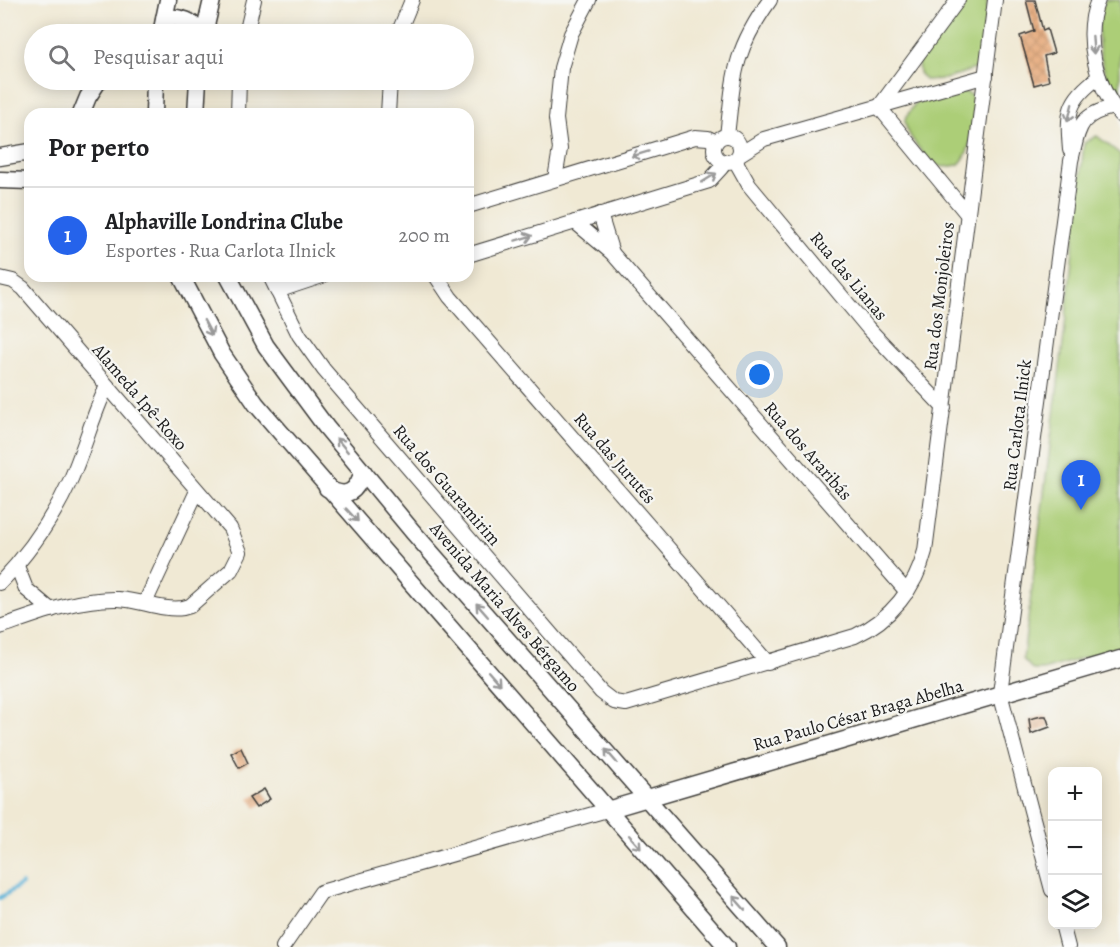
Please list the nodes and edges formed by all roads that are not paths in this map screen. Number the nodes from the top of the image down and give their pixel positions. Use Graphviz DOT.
graph roads {
  1 [pos="168,0"];
  2 [pos="212,0"];
  3 [pos="254,0"];
  4 [pos="412,0"];
  5 [pos="589,0"];
  6 [pos="770,0"];
  7 [pos="958,0"];
  8 [pos="995,0"];
  9 [pos="1096,7"];
  10 [pos="162,24"];
  11 [pos="167,24"];
  12 [pos="191,24"];
  13 [pos="206,24"];
  14 [pos="248,24"];
  15 [pos="402,24"];
  16 [pos="986,76"];
  17 [pos="1099,77"];
  18 [pos="93,90"];
  19 [pos="155,90"];
  20 [pos="197,90"];
  21 [pos="239,90"];
  22 [pos="389,90"];
  23 [pos="879,107"];
  24 [pos="83,108"];
  25 [pos="154,108"];
  26 [pos="196,108"];
  27 [pos="238,108"];
  28 [pos="388,108"];
  29 [pos="1117,111"];
  30 [pos="726,139"];
  31 [pos="764,139"];
  32 [pos="560,149"];
  33 [pos="24,153"];
  34 [pos="0,157"];
  35 [pos="732,158"];
  36 [pos="1071,161"];
  37 [pos="575,173"];
  38 [pos="555,179"];
  39 [pos="0,180"];
  40 [pos="24,181"];
  41 [pos="474,204"];
  42 [pos="600,214"];
  43 [pos="967,214"];
  44 [pos="575,222"];
  45 [pos="474,253"];
  46 [pos="612,253"];
  47 [pos="0,278"];
  48 [pos="184,282"];
  49 [pos="231,282"];
  50 [pos="273,282"];
  51 [pos="304,282"];
  52 [pos="440,282"];
  53 [pos="277,291"];
  54 [pos="107,386"];
  55 [pos="944,408"];
  56 [pos="363,471"];
  57 [pos="327,488"];
  58 [pos="197,491"];
  59 [pos="17,566"];
  60 [pos="0,583"];
  61 [pos="907,592"];
  62 [pos="145,603"];
  63 [pos="51,610"];
  64 [pos="0,627"];
  65 [pos="1120,659"];
  66 [pos="768,663"];
  67 [pos="1000,693"];
  68 [pos="617,703"];
  69 [pos="646,797"];
  70 [pos="607,810"];
  71 [pos="1049,875"];
  72 [pos="1063,929"];
  73 [pos="283,947"];
  74 [pos="727,947"];
  75 [pos="777,947"];
  76 [pos="1068,947"];
  1 -- 10 [label="street"];
  2 -- 13 [label="street"];
  3 -- 14 [label="street"];
  4 -- 15 [label="street"];
  5 -- 32 [label="street"];
  6 -- 30 [label="street"];
  7 -- 23 [label="street"];
  8 -- 16 [label="street, Rua dos Monjoleiros"];
  9 -- 17 [label="street, one-way"];
  11 -- 12 [label="street"];
  16 -- 23 [label="street"];
  16 -- 43 [label="street, Rua dos Monjoleiros"];
  17 -- 29 [label="street"];
  17 -- 36 [label="street, Rua Carlota Ilnick, one-way"];
  18 -- 24 [label="street"];
  19 -- 25 [label="street"];
  20 -- 26 [label="street"];
  21 -- 27 [label="street"];
  22 -- 28 [label="street"];
  23 -- 31 [label="street"];
  23 -- 43 [label="street"];
  29 -- 36 [label="street, Rua Carlota Ilnick"];
  30 -- 31 [label="street"];
  30 -- 35 [label="street"];
  30 -- 35 [label="street"];
  30 -- 37 [label="street, one-way"];
  31 -- 35 [label="street"];
  32 -- 37 [label="street"];
  32 -- 38 [label="street"];
  33 -- 34 [label="street"];
  42 -- 35 [label="street, one-way"];
  35 -- 55 [label="street, Rua das Lianas"];
  36 -- 67 [label="street, Rua Carlota Ilnick"];
  37 -- 38 [label="street"];
  38 -- 41 [label="street"];
  39 -- 40 [label="street"];
  42 -- 44 [label="street"];
  42 -- 46 [label="street, Rua dos Araribás"];
  43 -- 55 [label="street, Rua dos Monjoleiros"];
  45 -- 44 [label="street, one-way"];
  44 -- 46 [label="street, Rua dos Araribás"];
  46 -- 61 [label="street, Rua dos Araribás"];
  47 -- 54 [label="street, Alameda Ipê-Roxo"];
  48 -- 57 [label="street, one-way"];
  56 -- 49 [label="street, Avenida Maria Alves Bérgamo, one-way"];
  50 -- 53 [label="street, Rua dos Guaramirim"];
  51 -- 53 [label="street"];
  52 -- 66 [label="street, Rua das Jurutés"];
  53 -- 68 [label="street, Rua dos Guaramirim"];
  54 -- 58 [label="street, Alameda Ipê-Roxo"];
  54 -- 59 [label="street"];
  55 -- 61 [label="street, Rua dos Monjoleiros"];
  56 -- 57 [label="street"];
  69 -- 56 [label="street, Avenida Maria Alves Bérgamo, one-way"];
  57 -- 70 [label="street, one-way"];
  58 -- 62 [label="street"];
  58 -- 62 [label="street, Alameda Ipê-Roxo"];
  59 -- 60 [label="street"];
  59 -- 63 [label="street"];
  61 -- 66 [label="street, Rua dos Monjoleiros"];
  62 -- 63 [label="street"];
  63 -- 64 [label="street"];
  65 -- 67 [label="street, Rua Paulo César Braga Abelha"];
  66 -- 68 [label="street, Rua dos Monjoleiros"];
  67 -- 69 [label="street, Rua Paulo César Braga Abelha"];
  67 -- 71 [label="street"];
  69 -- 70 [label="street, Rua Paulo César Braga Abelha"];
  75 -- 69 [label="street, Avenida Maria Alves Bérgamo, one-way"];
  70 -- 73 [label="street"];
  70 -- 74 [label="street, one-way"];
  72 -- 76 [label="street"];
}
